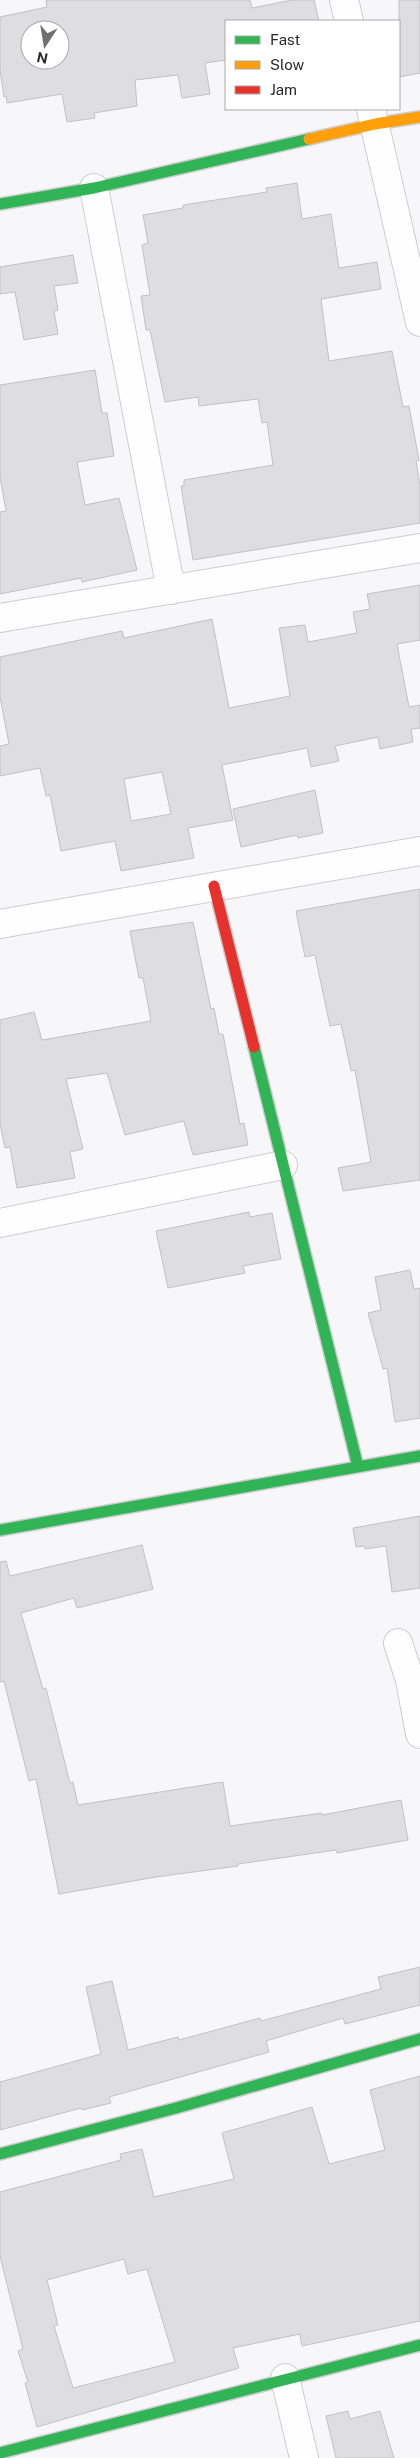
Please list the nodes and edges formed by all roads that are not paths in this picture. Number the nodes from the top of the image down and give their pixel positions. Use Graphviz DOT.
graph roads {
  1 [pos="344,0"];
  2 [pos="349,20"];
  3 [pos="373,116"];
  4 [pos="420,117"];
  5 [pos="94,188"];
  6 [pos="0,204"];
  7 [pos="420,322"];
  8 [pos="420,548"];
  9 [pos="171,590"];
  10 [pos="0,618"];
  11 [pos="420,851"];
  12 [pos="214,886"];
  13 [pos="0,924"];
  14 [pos="283,1165"];
  15 [pos="0,1223"];
  16 [pos="420,1456"];
  17 [pos="358,1467"];
  18 [pos="0,1530"];
  19 [pos="398,1643"];
  20 [pos="420,1734"];
  21 [pos="420,2039"];
  22 [pos="0,2154"];
  23 [pos="420,2345"];
  24 [pos="285,2378"];
  25 [pos="0,2453"];
  26 [pos="304,2458"];
  1 -- 2 [label="street"];
  3 -- 4 [label="street"];
  3 -- 5 [label="street"];
  3 -- 7 [label="street"];
  5 -- 6 [label="street"];
  5 -- 9 [label="street"];
  8 -- 9 [label="street"];
  9 -- 10 [label="street"];
  11 -- 12 [label="street"];
  12 -- 13 [label="street"];
  12 -- 14 [label="street"];
  14 -- 15 [label="street"];
  14 -- 17 [label="street"];
  16 -- 17 [label="street"];
  17 -- 18 [label="street"];
  19 -- 20 [label="street"];
  21 -- 22 [label="street"];
  23 -- 24 [label="street"];
  24 -- 25 [label="street"];
  24 -- 26 [label="street"];
}
